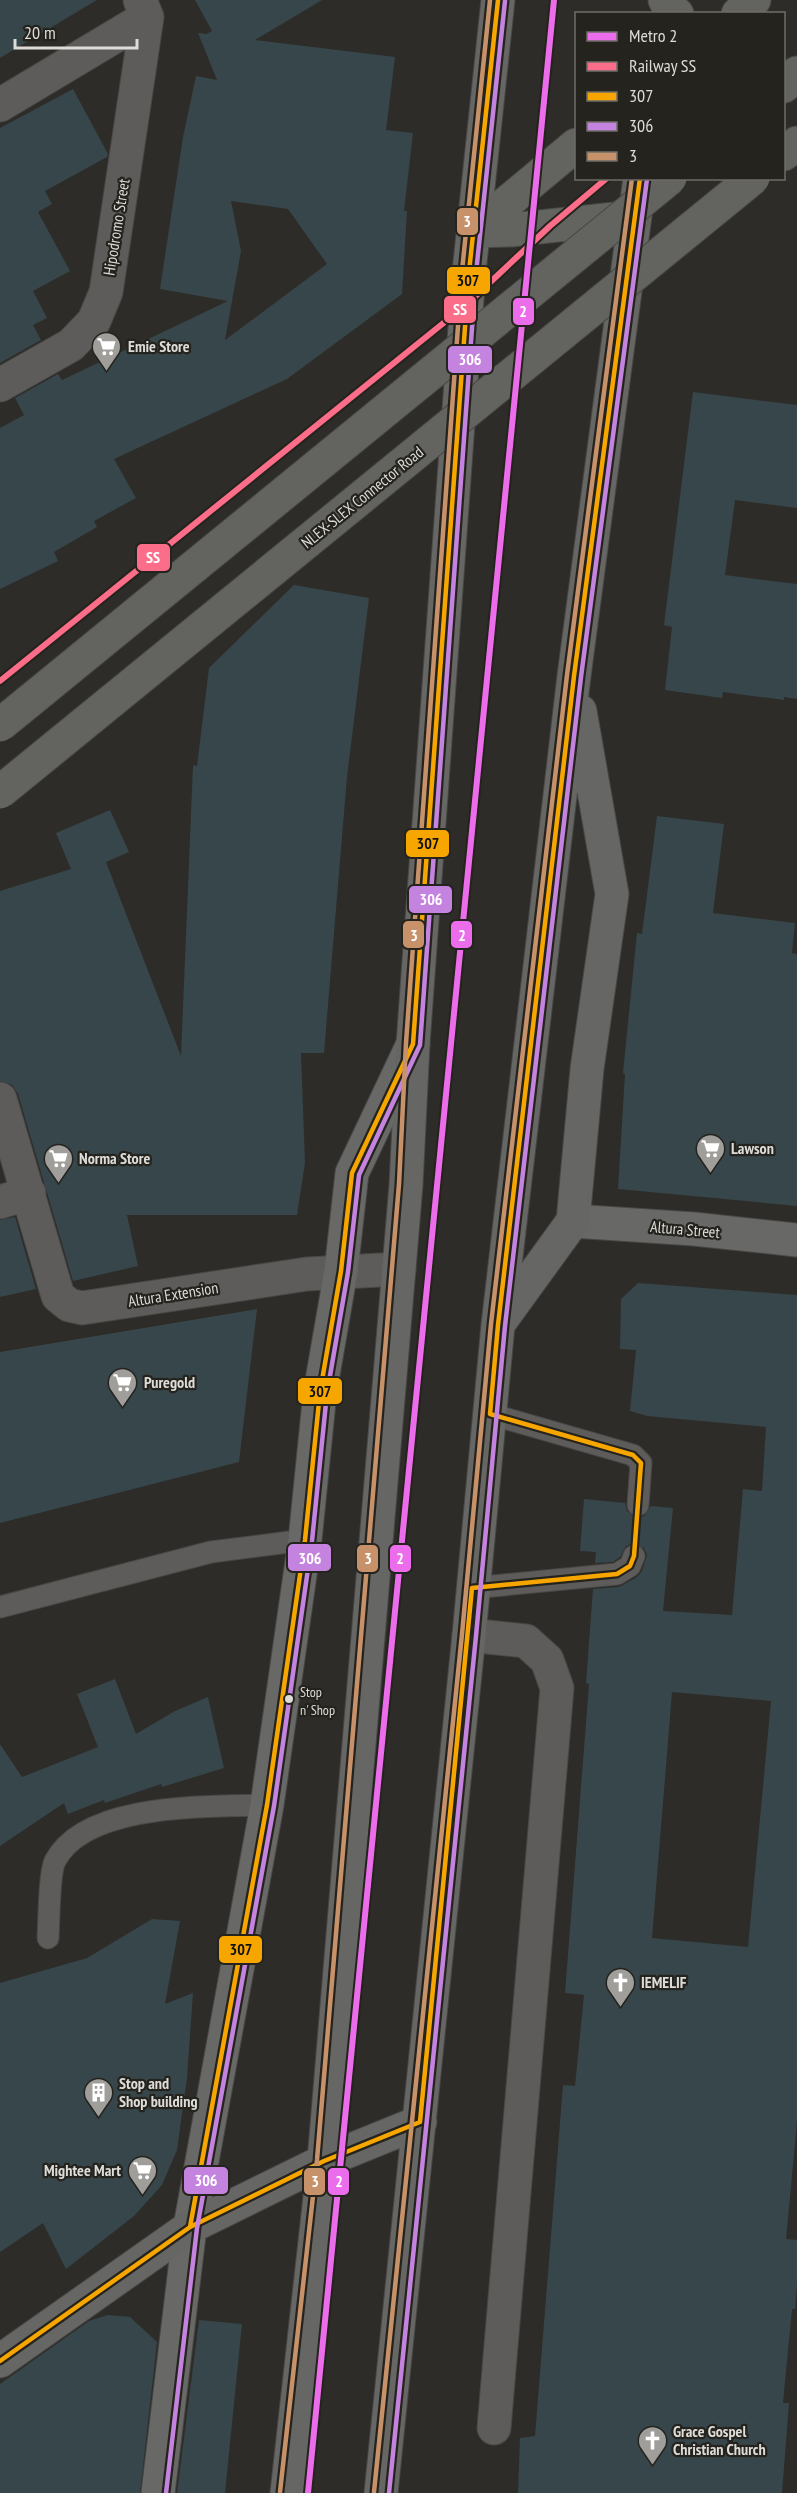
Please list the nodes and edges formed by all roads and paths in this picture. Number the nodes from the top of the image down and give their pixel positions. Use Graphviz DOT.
graph roads {
  1 [pos="498,0"];
  2 [pos="665,0"];
  3 [pos="144,9"];
  4 [pos="674,12"];
  5 [pos="797,73"];
  6 [pos="797,83"];
  7 [pos="785,84"];
  8 [pos="785,92"];
  9 [pos="0,105"];
  10 [pos="797,142"];
  11 [pos="575,146"];
  12 [pos="785,151"];
  13 [pos="640,180"];
  14 [pos="668,180"];
  15 [pos="680,180"];
  16 [pos="751,180"];
  17 [pos="636,217"];
  18 [pos="473,231"];
  19 [pos="463,356"];
  20 [pos="0,385"];
  21 [pos="574,676"];
  22 [pos="0,725"];
  23 [pos="0,792"];
  24 [pos="413,1044"];
  25 [pos="0,1100"];
  26 [pos="15,1197"];
  27 [pos="573,1221"];
  28 [pos="797,1240"];
  29 [pos="399,1269"];
  30 [pos="341,1270"];
  31 [pos="498,1325"];
  32 [pos="490,1414"];
  33 [pos="638,1505"];
  34 [pos="305,1540"];
  35 [pos="634,1556"];
  36 [pos="472,1588"];
  37 [pos="0,1607"];
  38 [pos="469,1635"];
  39 [pos="267,1805"];
  40 [pos="48,1938"];
  41 [pos="420,2122"];
  42 [pos="324,2161"];
  43 [pos="190,2227"];
  44 [pos="0,2361"];
  45 [pos="494,2428"];
  46 [pos="158,2493"];
  47 [pos="287,2493"];
  48 [pos="381,2493"];
  1 -- 18 [label="main road"];
  2 -- 4 [label="highway"];
  3 -- 9 [label="street, Hipodromo Street"];
  3 -- 20 [label="street, Hipodromo Street"];
  5 -- 7 [label="highway"];
  6 -- 8 [label="highway"];
  10 -- 12 [label="highway"];
  11 -- 18 [label="highway"];
  13 -- 17 [label="main road"];
  14 -- 22 [label="highway, bridge"];
  15 -- 17 [label="highway"];
  16 -- 23 [label="highway, NLEX-SLEX Connector Road, bridge"];
  17 -- 18 [label="highway"];
  17 -- 19 [label="highway"];
  17 -- 21 [label="main road"];
  18 -- 19 [label="main road"];
  19 -- 24 [label="main road"];
  21 -- 27 [label="main road"];
  21 -- 31 [label="main road"];
  24 -- 29 [label="main road"];
  24 -- 30 [label="street"];
  25 -- 26 [label="street, Altura Extension"];
  26 -- 30 [label="street, Altura Extension"];
  27 -- 28 [label="street, Altura Street"];
  27 -- 31 [label="main road"];
  29 -- 30 [label="street, Altura Extension"];
  29 -- 42 [label="main road"];
  30 -- 34 [label="street"];
  31 -- 32 [label="main road"];
  32 -- 33 [label="lane"];
  32 -- 36 [label="main road"];
  34 -- 37 [label="lane"];
  34 -- 39 [label="street"];
  35 -- 36 [label="lane"];
  36 -- 38 [label="main road"];
  38 -- 41 [label="main road"];
  38 -- 45 [label="street"];
  39 -- 40 [label="lane"];
  39 -- 43 [label="street"];
  41 -- 42 [label="main road"];
  41 -- 48 [label="main road"];
  42 -- 43 [label="main road"];
  42 -- 47 [label="main road"];
  43 -- 44 [label="main road"];
  43 -- 46 [label="street"];
}
